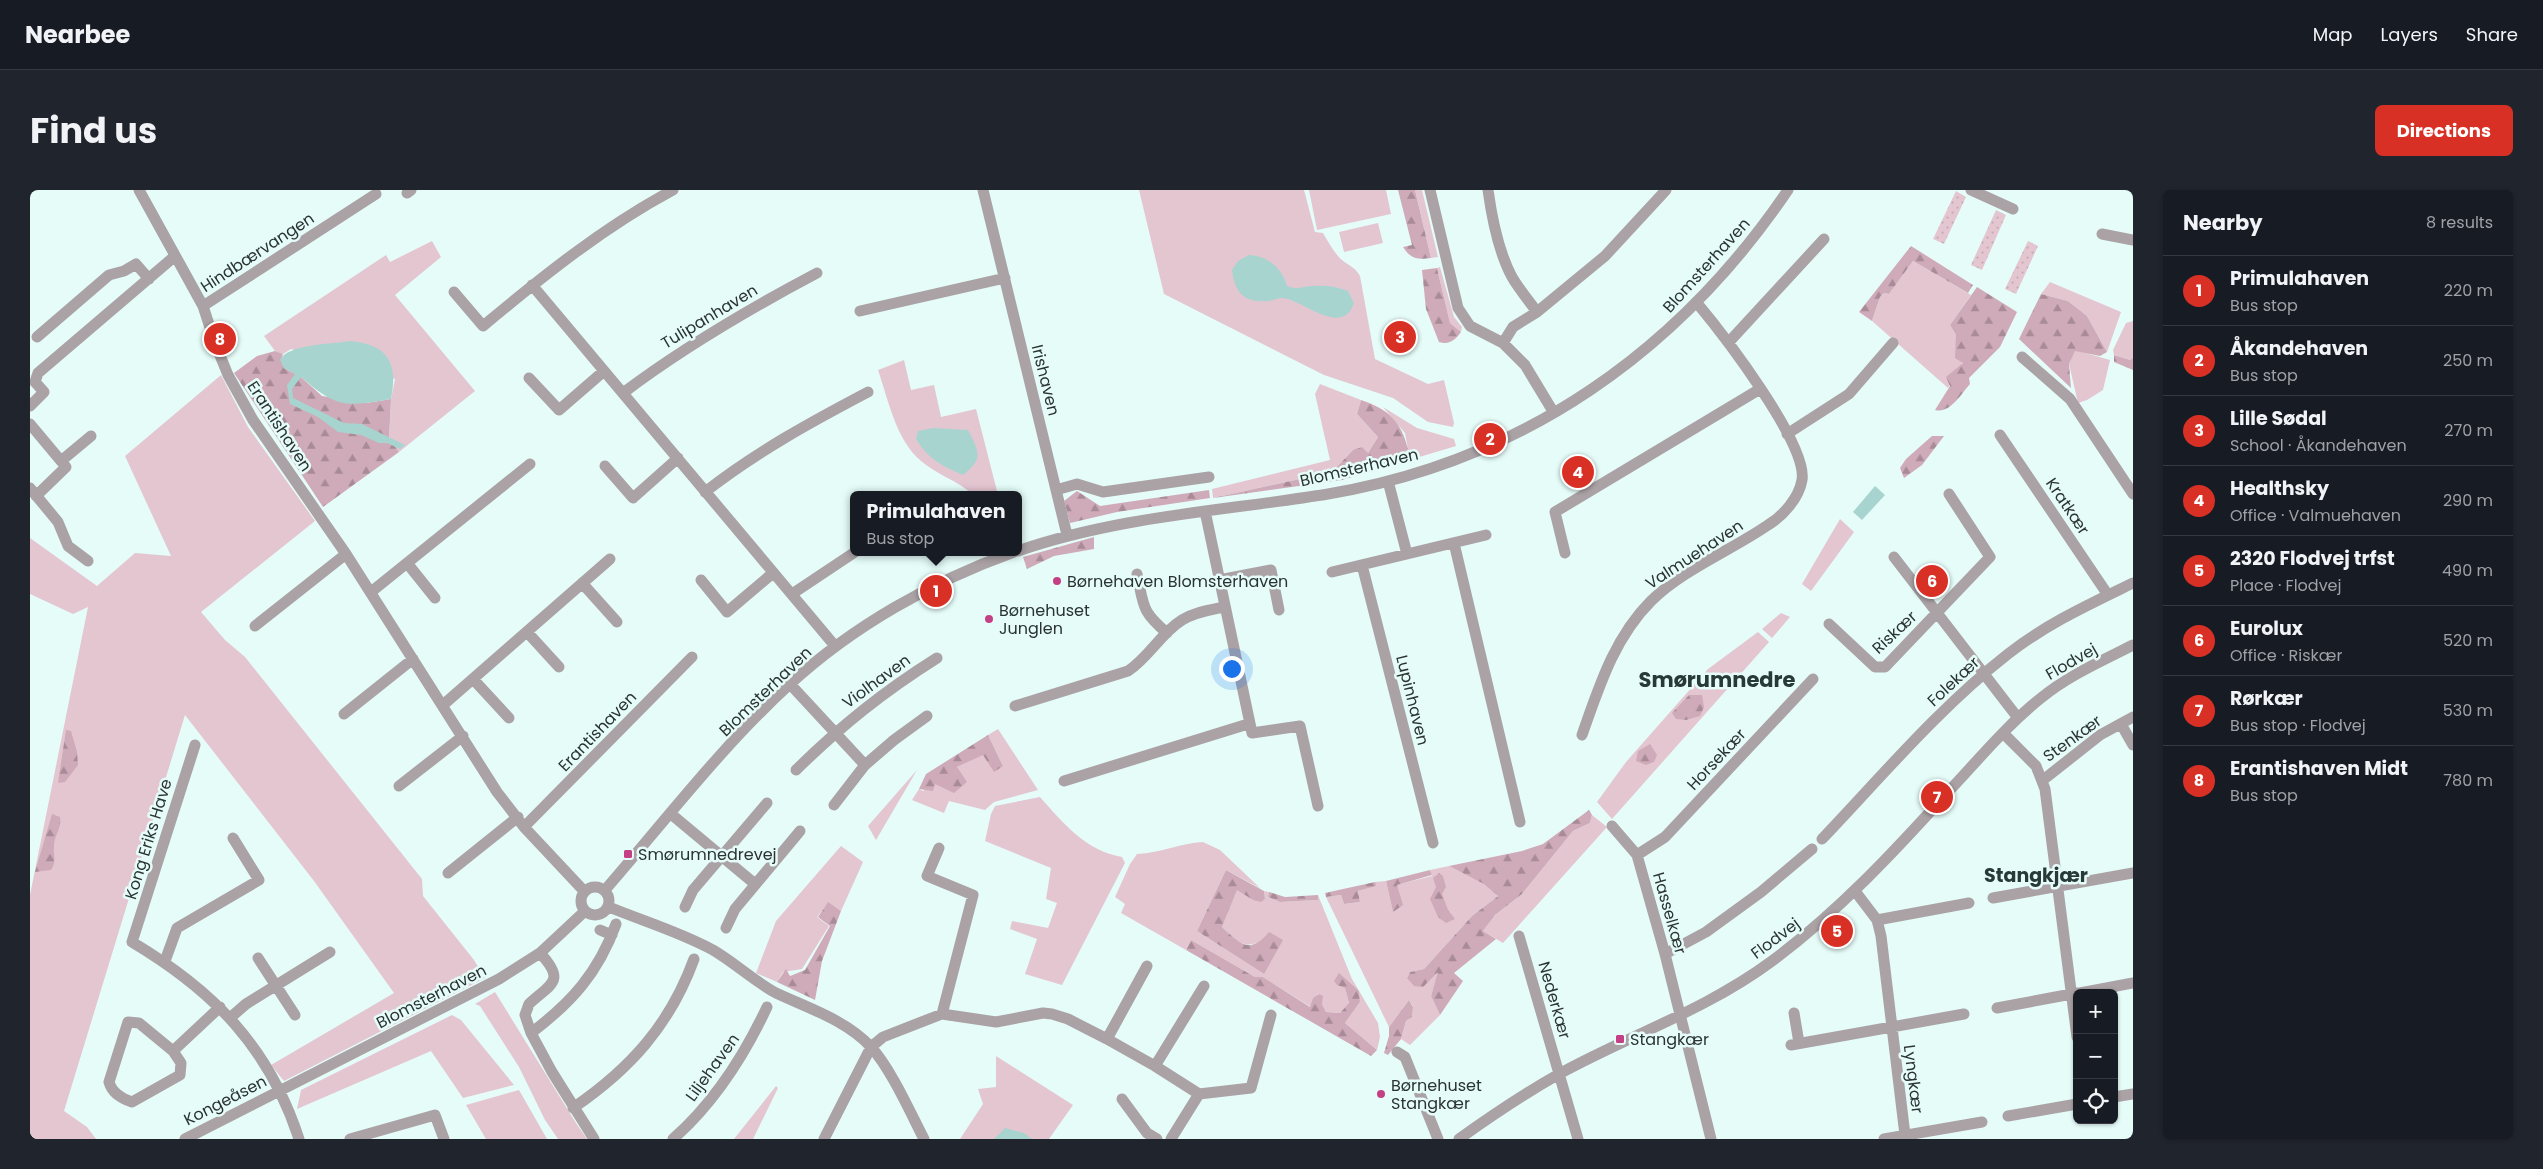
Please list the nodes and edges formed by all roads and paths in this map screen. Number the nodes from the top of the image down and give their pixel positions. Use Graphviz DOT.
graph roads {
  1 [pos="139,190"];
  2 [pos="673,190"];
  3 [pos="1430,190"];
  4 [pos="1488,190"];
  5 [pos="1666,190"];
  6 [pos="1788,190"];
  7 [pos="1972,190"];
  8 [pos="987,191"];
  9 [pos="376,194"];
  10 [pos="2013,209"];
  11 [pos="2102,234"];
  12 [pos="1824,239"];
  13 [pos="2133,240"];
  14 [pos="176,256"];
  15 [pos="817,273"];
  16 [pos="1005,278"];
  17 [pos="150,279"];
  18 [pos="532,285"];
  19 [pos="454,292"];
  20 [pos="1697,303"];
  21 [pos="203,306"];
  22 [pos="860,311"];
  23 [pos="1537,312"];
  24 [pos="37,337"];
  25 [pos="1729,342"];
  26 [pos="1503,343"];
  27 [pos="1893,344"];
  28 [pos="2022,357"];
  29 [pos="604,371"];
  30 [pos="529,378"];
  31 [pos="1760,389"];
  32 [pos="868,392"];
  33 [pos="623,393"];
  34 [pos="30,406"];
  35 [pos="1554,413"];
  36 [pos="30,424"];
  37 [pos="1787,434"];
  38 [pos="2000,434"];
  39 [pos="91,436"];
  40 [pos="678,458"];
  41 [pos="61,461"];
  42 [pos="530,464"];
  43 [pos="605,466"];
  44 [pos="1209,477"];
  45 [pos="1388,481"];
  46 [pos="1056,490"];
  47 [pos="33,492"];
  48 [pos="705,492"];
  49 [pos="1949,494"];
  50 [pos="2133,494"];
  51 [pos="1205,511"];
  52 [pos="1068,535"];
  53 [pos="1486,535"];
  54 [pos="1454,543"];
  55 [pos="1022,550"];
  56 [pos="1565,553"];
  57 [pos="346,554"];
  58 [pos="1407,554"];
  59 [pos="850,555"];
  60 [pos="1004,556"];
  61 [pos="1894,557"];
  62 [pos="610,559"];
  63 [pos="88,561"];
  64 [pos="407,563"];
  65 [pos="1362,565"];
  66 [pos="1332,572"];
  67 [pos="774,573"];
  68 [pos="1137,574"];
  69 [pos="701,580"];
  70 [pos="1219,580"];
  71 [pos="582,584"];
  72 [pos="2133,584"];
  73 [pos="371,592"];
  74 [pos="792,594"];
  75 [pos="2108,595"];
  76 [pos="435,598"];
  77 [pos="1224,607"];
  78 [pos="1279,610"];
  79 [pos="1937,614"];
  80 [pos="617,622"];
  81 [pos="1829,624"];
  82 [pos="255,626"];
  83 [pos="527,632"];
  84 [pos="1167,633"];
  85 [pos="2133,645"];
  86 [pos="835,646"];
  87 [pos="692,657"];
  88 [pos="937,658"];
  89 [pos="413,659"];
  90 [pos="560,667"];
  91 [pos="1984,674"];
  92 [pos="474,678"];
  93 [pos="1813,679"];
  94 [pos="790,684"];
  95 [pos="443,705"];
  96 [pos="1015,706"];
  97 [pos="344,714"];
  98 [pos="927,716"];
  99 [pos="2133,717"];
  100 [pos="508,718"];
  101 [pos="2018,718"];
  102 [pos="1248,724"];
  103 [pos="2120,724"];
  104 [pos="835,732"];
  105 [pos="2003,733"];
  106 [pos="1582,735"];
  107 [pos="463,736"];
  108 [pos="194,745"];
  109 [pos="2133,745"];
  110 [pos="865,765"];
  111 [pos="796,770"];
  112 [pos="2043,780"];
  113 [pos="1064,781"];
  114 [pos="399,786"];
  115 [pos="767,803"];
  116 [pos="834,805"];
  117 [pos="1318,806"];
  118 [pos="671,814"];
  119 [pos="521,822"];
  120 [pos="1520,822"];
  121 [pos="1612,826"];
  122 [pos="800,831"];
  123 [pos="233,838"];
  124 [pos="1822,839"];
  125 [pos="1433,843"];
  126 [pos="939,848"];
  127 [pos="1812,848"];
  128 [pos="1637,855"];
  129 [pos="722,856"];
  130 [pos="448,873"];
  131 [pos="2133,873"];
  132 [pos="755,884"];
  133 [pos="2059,886"];
  134 [pos="605,890"];
  135 [pos="584,891"];
  136 [pos="1855,891"];
  137 [pos="1993,898"];
  138 [pos="1969,903"];
  139 [pos="608,907"];
  140 [pos="685,908"];
  141 [pos="585,911"];
  142 [pos="1877,920"];
  143 [pos="726,928"];
  144 [pos="600,930"];
  145 [pos="1520,936"];
  146 [pos="330,952"];
  147 [pos="540,952"];
  148 [pos="1665,954"];
  149 [pos="258,958"];
  150 [pos="694,959"];
  151 [pos="164,962"];
  152 [pos="1147,966"];
  153 [pos="2133,983"];
  154 [pos="276,985"];
  155 [pos="1204,986"];
  156 [pos="2075,989"];
  157 [pos="2099,989"];
  158 [pos="2073,994"];
  159 [pos="767,1007"];
  160 [pos="220,1008"];
  161 [pos="1997,1008"];
  162 [pos="1794,1013"];
  163 [pos="942,1014"];
  164 [pos="1964,1014"];
  165 [pos="295,1015"];
  166 [pos="1271,1015"];
  167 [pos="1681,1017"];
  168 [pos="230,1018"];
  169 [pos="1891,1026"];
  170 [pos="531,1033"];
  171 [pos="1107,1040"];
  172 [pos="871,1047"];
  173 [pos="173,1052"];
  174 [pos="1397,1052"];
  175 [pos="1155,1066"];
  176 [pos="1560,1074"];
  177 [pos="279,1090"];
  178 [pos="1199,1094"];
  179 [pos="2133,1094"];
  180 [pos="2118,1096"];
  181 [pos="1122,1099"];
  182 [pos="2073,1105"];
  183 [pos="573,1108"];
  184 [pos="2008,1116"];
  185 [pos="1982,1122"];
  186 [pos="1905,1135"];
  187 [pos="185,1139"];
  188 [pos="299,1139"];
  189 [pos="350,1139"];
  190 [pos="444,1139"];
  191 [pos="594,1139"];
  192 [pos="673,1139"];
  193 [pos="824,1139"];
  194 [pos="924,1139"];
  195 [pos="1157,1139"];
  196 [pos="1171,1139"];
  197 [pos="1438,1139"];
  198 [pos="1459,1139"];
  199 [pos="1578,1139"];
  200 [pos="1711,1139"];
  201 [pos="1884,1139"];
  1 -- 14 [label="street, Hindbærvangen"];
  2 -- 18 [label="street"];
  3 -- 26 [label="street"];
  4 -- 23 [label="street"];
  5 -- 23 [label="street"];
  6 -- 20 [label="street, Blomsterhaven"];
  7 -- 10 [label="street"];
  8 -- 16 [label="street, Irishaven"];
  9 -- 21 [label="street, Hindbærvangen"];
  11 -- 13 [label="street"];
  12 -- 25 [label="street"];
  14 -- 17 [label="street"];
  14 -- 21 [label="street, Hindbærvangen"];
  15 -- 33 [label="street, Tulipanhaven"];
  16 -- 22 [label="street"];
  16 -- 46 [label="street, Irishaven"];
  17 -- 24 [label="street"];
  17 -- 34 [label="street"];
  18 -- 19 [label="street"];
  18 -- 29 [label="street"];
  20 -- 25 [label="street, Valmuehaven"];
  20 -- 35 [label="street, Blomsterhaven"];
  21 -- 57 [label="street, Erantishaven"];
  23 -- 26 [label="street"];
  25 -- 31 [label="street, Valmuehaven"];
  26 -- 35 [label="street"];
  27 -- 37 [label="street"];
  28 -- 50 [label="street"];
  29 -- 30 [label="street"];
  29 -- 33 [label="street"];
  31 -- 37 [label="street, Valmuehaven"];
  31 -- 56 [label="street"];
  32 -- 48 [label="street"];
  33 -- 40 [label="street"];
  35 -- 45 [label="street, Blomsterhaven"];
  36 -- 41 [label="street"];
  37 -- 106 [label="street, Valmuehaven"];
  38 -- 75 [label="street, Kratkær"];
  39 -- 41 [label="street"];
  40 -- 43 [label="street"];
  40 -- 48 [label="street"];
  41 -- 47 [label="street"];
  42 -- 64 [label="street"];
  44 -- 46 [label="street"];
  45 -- 51 [label="street, Blomsterhaven"];
  45 -- 58 [label="street"];
  46 -- 52 [label="street, Irishaven"];
  47 -- 63 [label="street"];
  48 -- 67 [label="street"];
  49 -- 79 [label="street, Riskær"];
  51 -- 52 [label="street, Blomsterhaven"];
  51 -- 70 [label="street"];
  52 -- 55 [label="street, Blomsterhaven"];
  53 -- 54 [label="street"];
  54 -- 58 [label="street"];
  54 -- 120 [label="street"];
  57 -- 73 [label="street, Erantishaven"];
  57 -- 82 [label="street"];
  58 -- 65 [label="street"];
  59 -- 74 [label="street"];
  60 -- 86 [label="street, Blomsterhaven"];
  61 -- 79 [label="street, Riskær"];
  62 -- 71 [label="street"];
  64 -- 73 [label="street"];
  64 -- 76 [label="street"];
  65 -- 66 [label="street"];
  65 -- 125 [label="street, Lupinhaven"];
  67 -- 69 [label="street"];
  67 -- 74 [label="street"];
  68 -- 84 [label="street"];
  70 -- 77 [label="street"];
  70 -- 78 [label="street"];
  71 -- 80 [label="street"];
  71 -- 83 [label="street"];
  72 -- 75 [label="street, Folekær"];
  73 -- 89 [label="street, Erantishaven"];
  74 -- 86 [label="street"];
  75 -- 91 [label="street, Folekær"];
  77 -- 84 [label="street"];
  77 -- 102 [label="street"];
  79 -- 81 [label="street, Riskær"];
  79 -- 91 [label="street, Riskær"];
  83 -- 90 [label="street"];
  83 -- 92 [label="street"];
  84 -- 96 [label="street"];
  85 -- 101 [label="street, Flodvej"];
  86 -- 94 [label="street, Blomsterhaven"];
  87 -- 119 [label="street, Erantishaven"];
  88 -- 104 [label="street, Violhaven"];
  89 -- 95 [label="street, Erantishaven"];
  89 -- 97 [label="street"];
  91 -- 101 [label="street, Riskær"];
  91 -- 124 [label="street, Folekær"];
  92 -- 95 [label="street"];
  92 -- 100 [label="street"];
  93 -- 128 [label="street, Horsekær"];
  94 -- 104 [label="street"];
  94 -- 118 [label="street, Blomsterhaven"];
  95 -- 107 [label="street, Erantishaven"];
  98 -- 110 [label="street"];
  99 -- 103 [label="street, Stenkær"];
  101 -- 105 [label="street, Flodvej"];
  102 -- 113 [label="street"];
  102 -- 117 [label="street"];
  103 -- 109 [label="street, Stenkær"];
  103 -- 112 [label="street, Stenkær"];
  104 -- 110 [label="street"];
  104 -- 111 [label="street, Violhaven"];
  105 -- 112 [label="street"];
  105 -- 136 [label="street, Flodvej"];
  107 -- 114 [label="street"];
  107 -- 119 [label="street, Erantishaven"];
  108 -- 151 [label="street, Kong Eriks Have"];
  110 -- 116 [label="street"];
  112 -- 133 [label="street"];
  115 -- 129 [label="street"];
  118 -- 129 [label="street"];
  118 -- 134 [label="street, Blomsterhaven"];
  119 -- 130 [label="street, Erantishaven"];
  119 -- 135 [label="street, Erantishaven"];
  121 -- 128 [label="street, Hasselkær"];
  122 -- 132 [label="street"];
  123 -- 151 [label="street"];
  126 -- 163 [label="street"];
  127 -- 148 [label="street"];
  128 -- 148 [label="street, Hasselkær"];
  129 -- 132 [label="street"];
  129 -- 140 [label="street"];
  131 -- 133 [label="street"];
  132 -- 143 [label="street"];
  133 -- 137 [label="street"];
  133 -- 156 [label="street"];
  134 -- 135 [label="street"];
  134 -- 139 [label="street"];
  135 -- 141 [label="street"];
  136 -- 142 [label="street, Lyngkær"];
  136 -- 167 [label="street, Flodvej"];
  138 -- 142 [label="street"];
  139 -- 141 [label="street"];
  139 -- 172 [label="street"];
  141 -- 147 [label="street, Blomsterhaven"];
  142 -- 169 [label="street, Lyngkær"];
  144 -- 170 [label="street"];
  145 -- 176 [label="street, Nederkær"];
  146 -- 154 [label="street"];
  147 -- 170 [label="street"];
  147 -- 177 [label="street, Blomsterhaven"];
  148 -- 167 [label="street, Hasselkær"];
  149 -- 154 [label="street"];
  150 -- 183 [label="street"];
  151 -- 160 [label="street"];
  152 -- 171 [label="street"];
  153 -- 157 [label="street"];
  154 -- 165 [label="street"];
  154 -- 168 [label="street"];
  155 -- 175 [label="street"];
  158 -- 161 [label="street"];
  159 -- 192 [label="street, Liljehaven"];
  160 -- 168 [label="street"];
  160 -- 173 [label="street"];
  162 -- 169 [label="street, Lyngkær"];
  163 -- 171 [label="street"];
  163 -- 172 [label="street"];
  164 -- 169 [label="street, Lyngkær"];
  166 -- 178 [label="street"];
  167 -- 176 [label="street, Flodvej"];
  167 -- 200 [label="street"];
  168 -- 177 [label="street"];
  169 -- 186 [label="street, Lyngkær"];
  170 -- 183 [label="street"];
  171 -- 175 [label="street"];
  172 -- 193 [label="street"];
  172 -- 194 [label="street"];
  173 -- 173 [label="street"];
  174 -- 197 [label="street"];
  175 -- 178 [label="street"];
  176 -- 198 [label="street, Flodvej"];
  176 -- 199 [label="street, Nederkær"];
  177 -- 187 [label="street, Kongeåsen"];
  177 -- 188 [label="street"];
  178 -- 196 [label="street"];
  179 -- 180 [label="street"];
  181 -- 195 [label="street"];
  182 -- 184 [label="street"];
  183 -- 191 [label="street"];
  185 -- 186 [label="street, Lyngkær"];
  186 -- 201 [label="street, Lyngkær"];
  189 -- 190 [label="street"];
}
